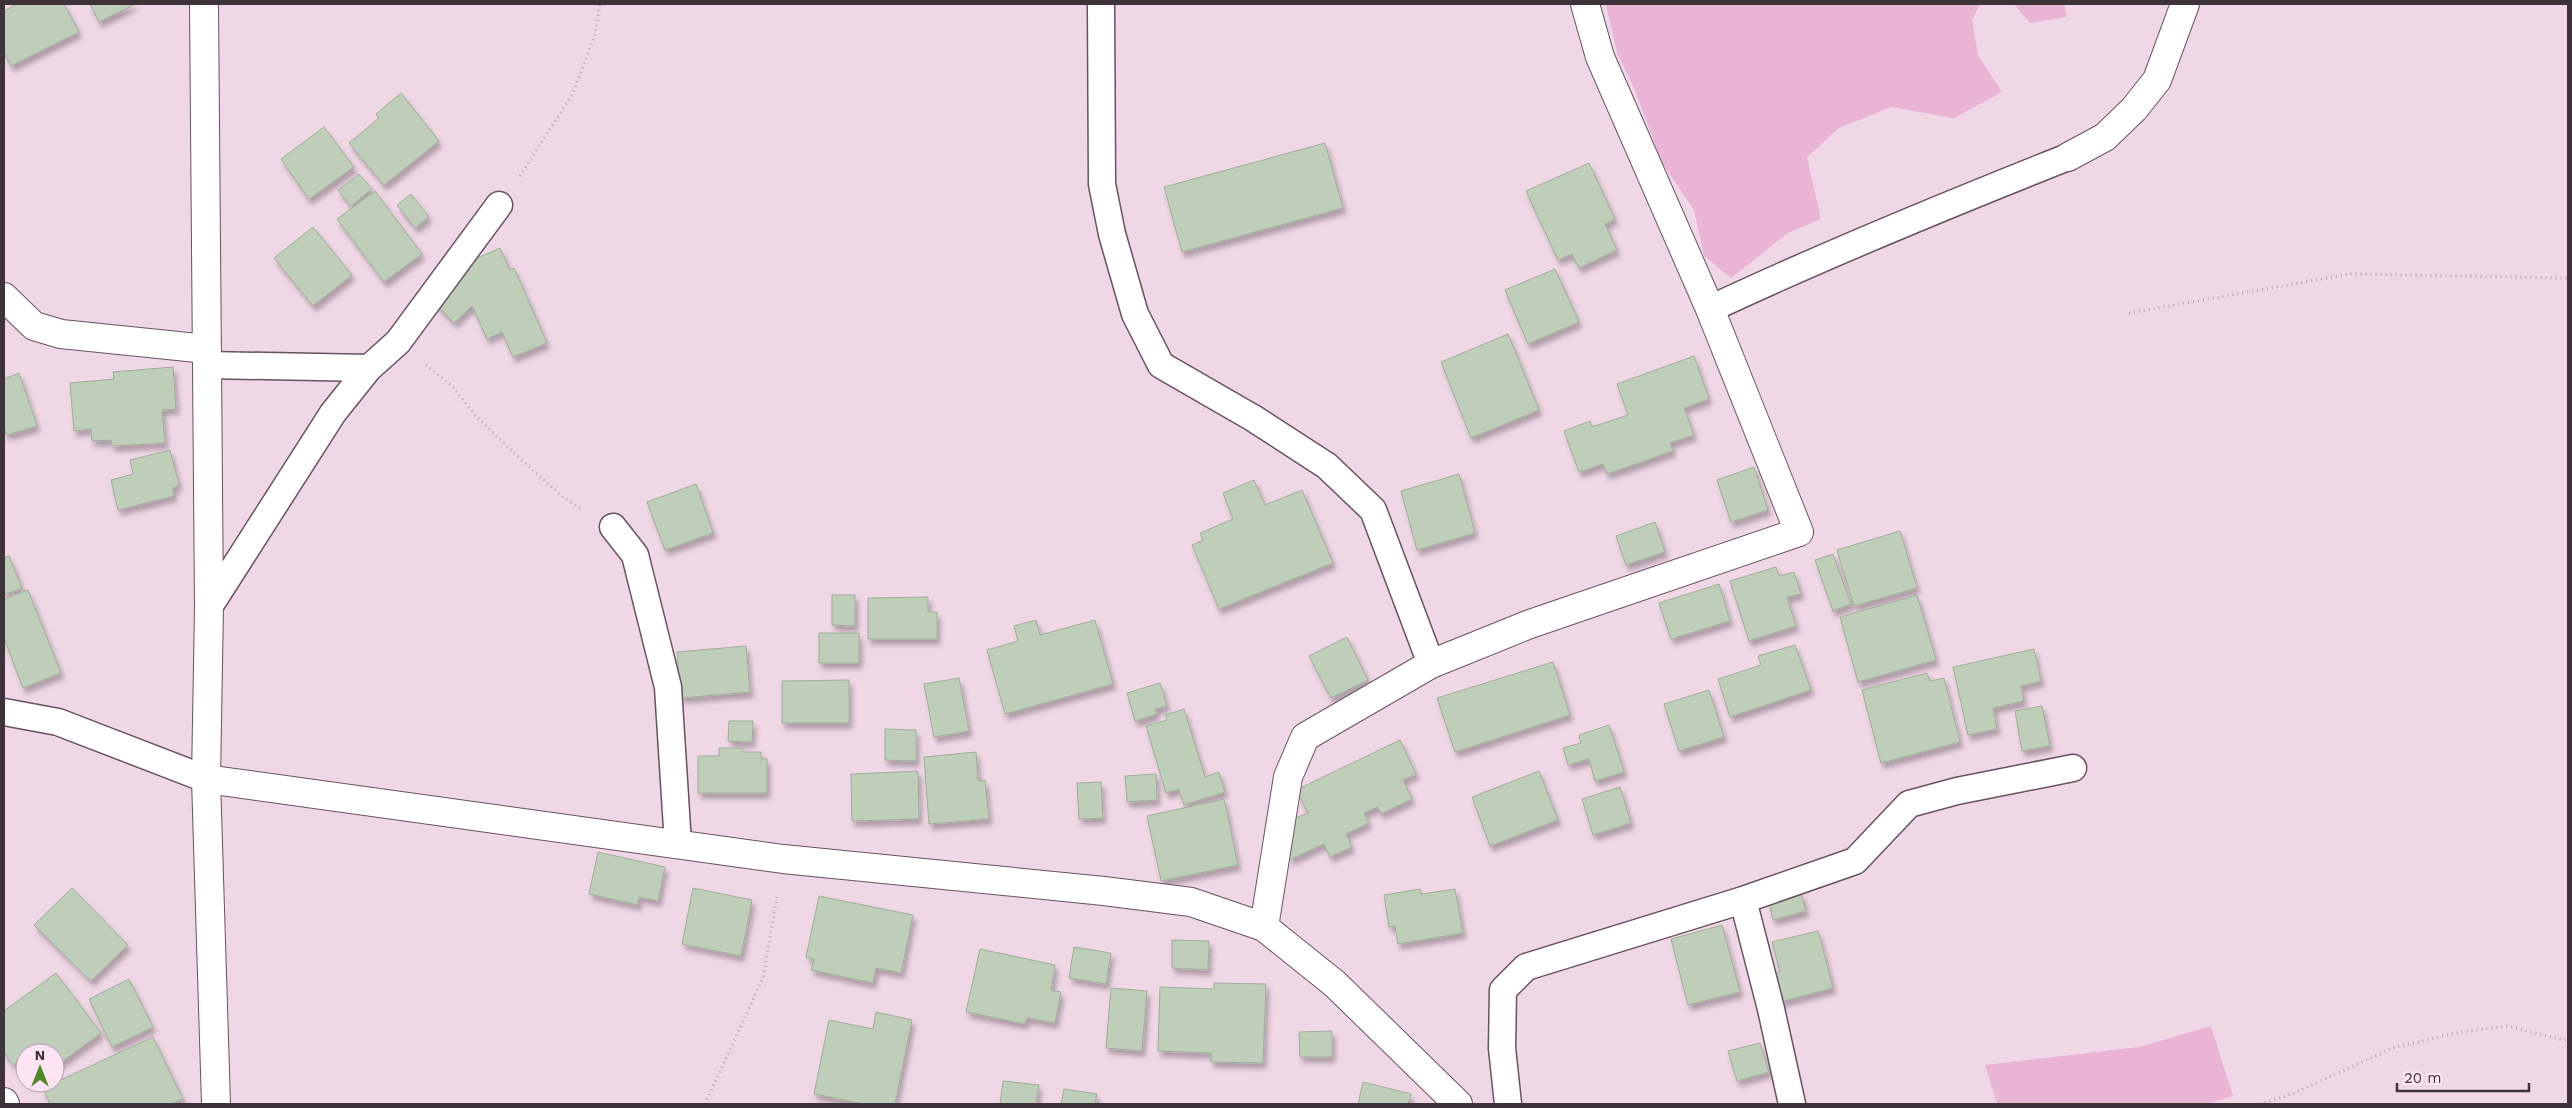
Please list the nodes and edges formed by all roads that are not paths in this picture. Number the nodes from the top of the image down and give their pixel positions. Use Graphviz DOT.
graph roads {
  1 [pos="204,4"];
  2 [pos="1101,4"];
  3 [pos="1585,4"];
  4 [pos="2185,4"];
  5 [pos="2068,157"];
  6 [pos="499,205"];
  7 [pos="4,297"];
  8 [pos="1710,309"];
  9 [pos="207,357"];
  10 [pos="369,368"];
  11 [pos="612,528"];
  12 [pos="209,607"];
  13 [pos="1430,664"];
  14 [pos="4,712"];
  15 [pos="2073,768"];
  16 [pos="206,779"];
  17 [pos="678,844"];
  18 [pos="1743,900"];
  19 [pos="1264,927"];
  20 [pos="216,1104"];
  21 [pos="1458,1104"];
  22 [pos="1508,1104"];
  23 [pos="1792,1104"];
  1 -- 9 [label="street"];
  2 -- 13 [label="lane"];
  3 -- 8 [label="street"];
  4 -- 5 [label="street"];
  5 -- 8 [label="lane"];
  6 -- 10 [label="lane"];
  7 -- 9 [label="street"];
  8 -- 13 [label="street"];
  9 -- 10 [label="lane"];
  9 -- 12 [label="street"];
  10 -- 12 [label="lane"];
  11 -- 17 [label="lane"];
  12 -- 16 [label="street"];
  13 -- 19 [label="street"];
  14 -- 16 [label="lane"];
  15 -- 18 [label="lane"];
  16 -- 17 [label="street"];
  16 -- 20 [label="street"];
  17 -- 19 [label="street"];
  18 -- 22 [label="lane"];
  18 -- 23 [label="lane"];
  19 -- 21 [label="street"];
}
